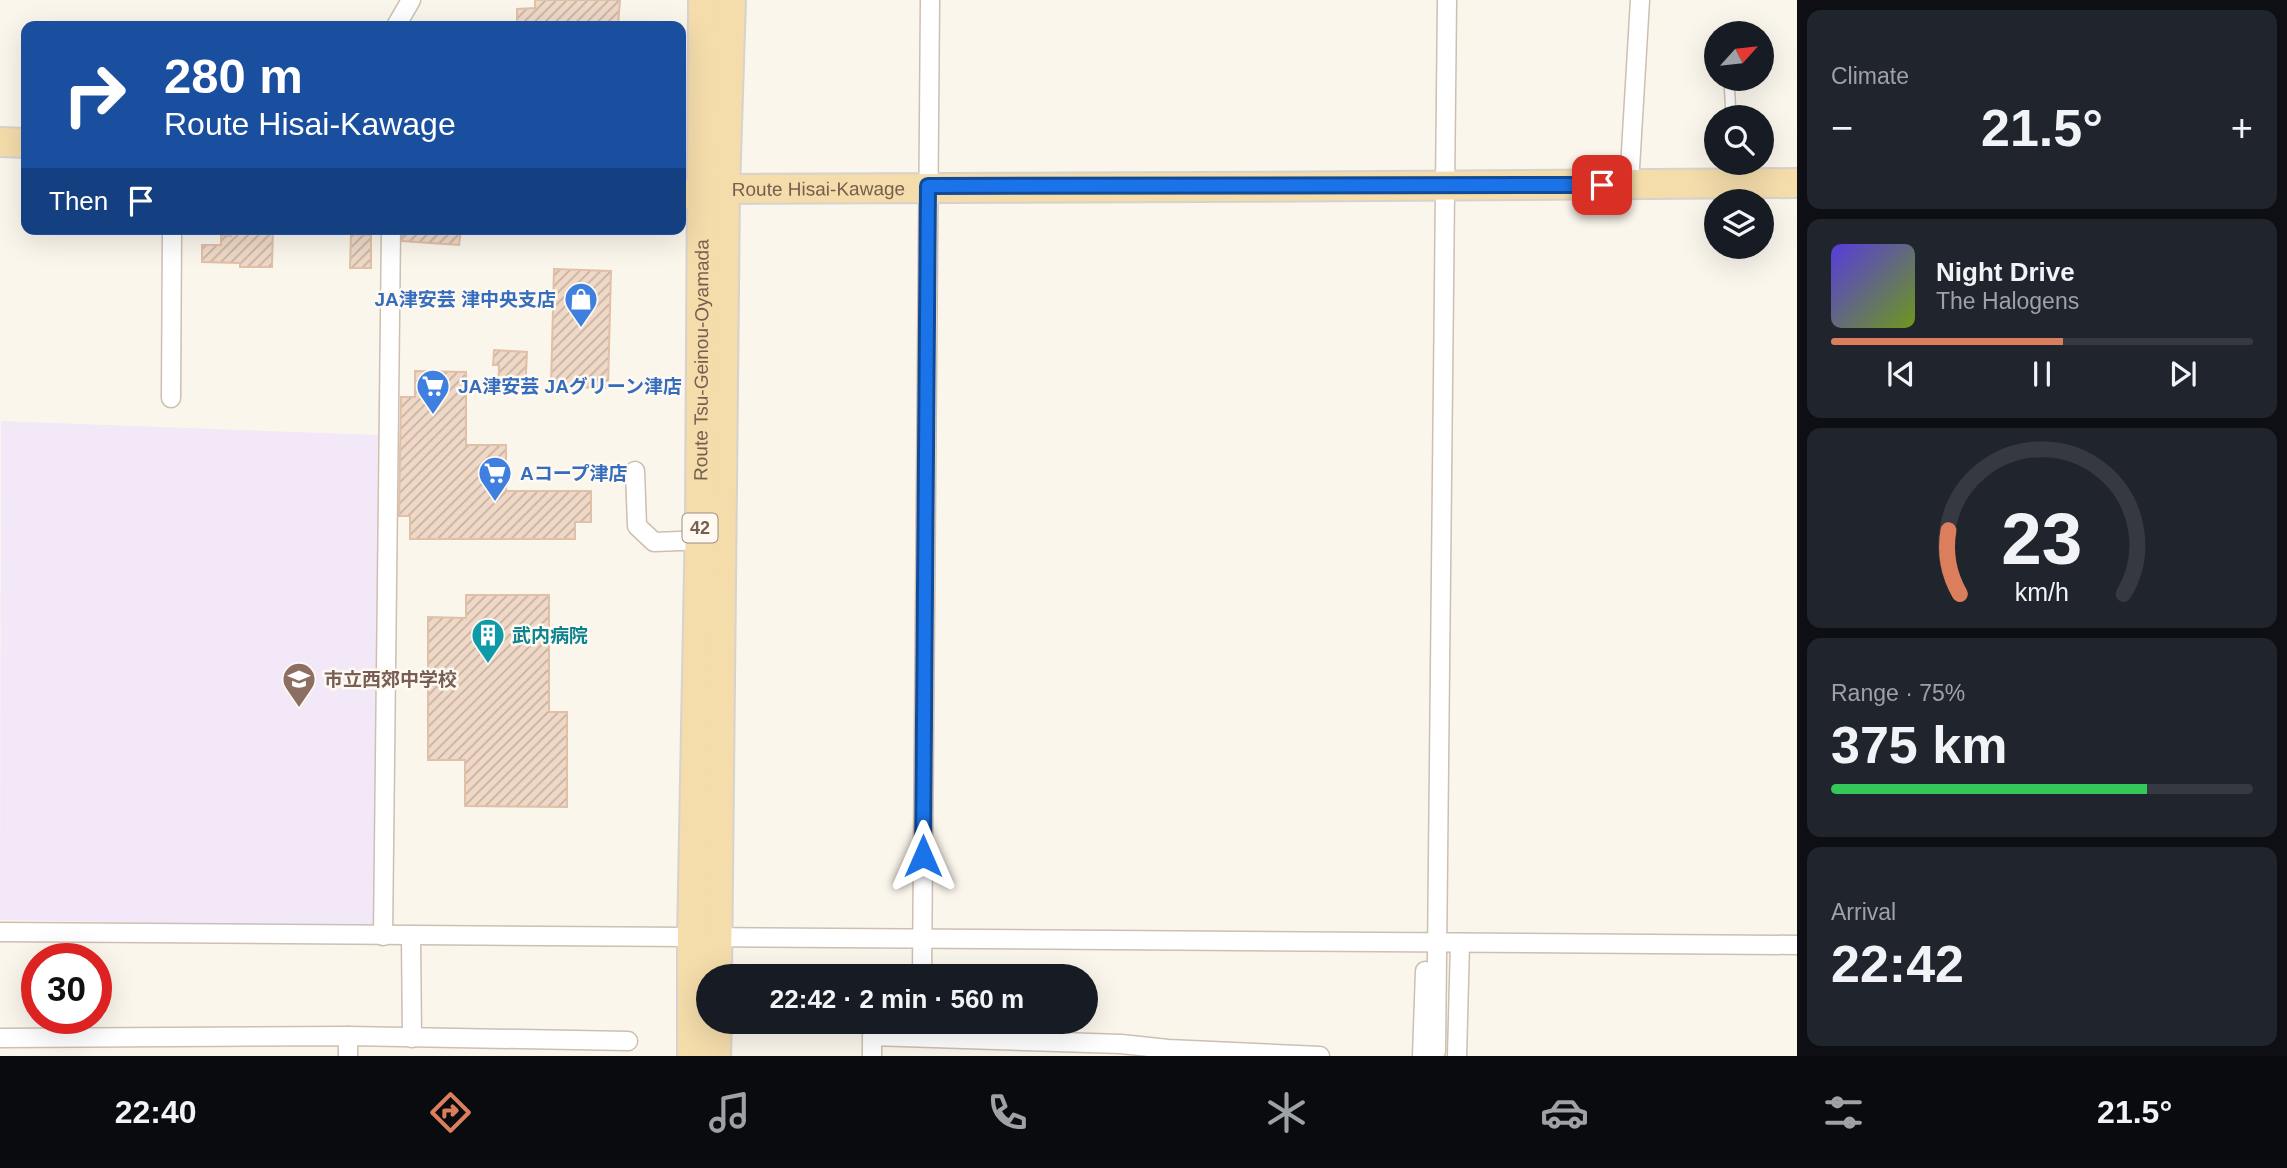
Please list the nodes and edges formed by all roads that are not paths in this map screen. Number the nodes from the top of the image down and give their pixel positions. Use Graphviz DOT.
graph roads {
  1 [pos="411,0"];
  2 [pos="703,0"];
  3 [pos="731,0"];
  4 [pos="930,0"];
  5 [pos="1447,0"];
  6 [pos="1640,0"];
  7 [pos="399,21"];
  8 [pos="0,142"];
  9 [pos="21,143"];
  10 [pos="1716,175"];
  11 [pos="1746,175"];
  12 [pos="1797,183"];
  13 [pos="1629,185"];
  14 [pos="928,186"];
  15 [pos="1445,187"];
  16 [pos="702,192"];
  17 [pos="172,235"];
  18 [pos="391,235"];
  19 [pos="171,398"];
  20 [pos="635,471"];
  21 [pos="710,540"];
  22 [pos="0,932"];
  23 [pos="383,936"];
  24 [pos="411,936"];
  25 [pos="705,938"];
  26 [pos="922,940"];
  27 [pos="1432,943"];
  28 [pos="1460,943"];
  29 [pos="1797,945"];
  30 [pos="713,964"];
  31 [pos="922,964"];
  32 [pos="717,1034"];
  33 [pos="888,1034"];
  34 [pos="978,1034"];
  35 [pos="348,1036"];
  36 [pos="0,1038"];
  37 [pos="412,1038"];
  38 [pos="628,1041"];
  39 [pos="1429,1054"];
  40 [pos="348,1056"];
  41 [pos="692,1056"];
  42 [pos="716,1056"];
  43 [pos="872,1056"];
  44 [pos="1320,1056"];
  45 [pos="1457,1056"];
  1 -- 7 [label="street"];
  2 -- 16 [label="main road, Route Tsu-Geinou-Oyamada / 42"];
  3 -- 16 [label="main road, Route Tsu-Geinou-Oyamada / 42"];
  4 -- 14 [label="street"];
  5 -- 15 [label="street"];
  6 -- 13 [label="street"];
  8 -- 9 [label="main road"];
  10 -- 13 [label="main road, Route Hisai-Kawage"];
  11 -- 12 [label="main road, Route Hisai-Kawage"];
  13 -- 15 [label="main road, Route Hisai-Kawage"];
  14 -- 15 [label="main road, Route Hisai-Kawage"];
  14 -- 16 [label="main road, Route Hisai-Kawage"];
  14 -- 26 [label="street"];
  15 -- 27 [label="street"];
  16 -- 21 [label="main road, Route Tsu-Geinou-Oyamada / 42"];
  17 -- 19 [label="street"];
  18 -- 23 [label="street"];
  20 -- 21 [label="street"];
  21 -- 25 [label="main road, Route Tsu-Geinou-Oyamada / 42"];
  22 -- 23 [label="street"];
  23 -- 24 [label="street"];
  24 -- 25 [label="street"];
  24 -- 37 [label="street"];
  25 -- 26 [label="street"];
  25 -- 30 [label="main road, Route Tsu-Geinou-Oyamada / 42"];
  25 -- 41 [label="main road, Route Tsu-Geinou-Oyamada / 42"];
  26 -- 27 [label="street"];
  26 -- 31 [label="street"];
  27 -- 28 [label="street"];
  27 -- 39 [label="street"];
  28 -- 29 [label="street"];
  28 -- 45 [label="street"];
  32 -- 42 [label="main road"];
  33 -- 43 [label="street"];
  34 -- 44 [label="street"];
  35 -- 36 [label="street"];
  35 -- 37 [label="street"];
  35 -- 40 [label="street"];
  37 -- 38 [label="street"];
}
